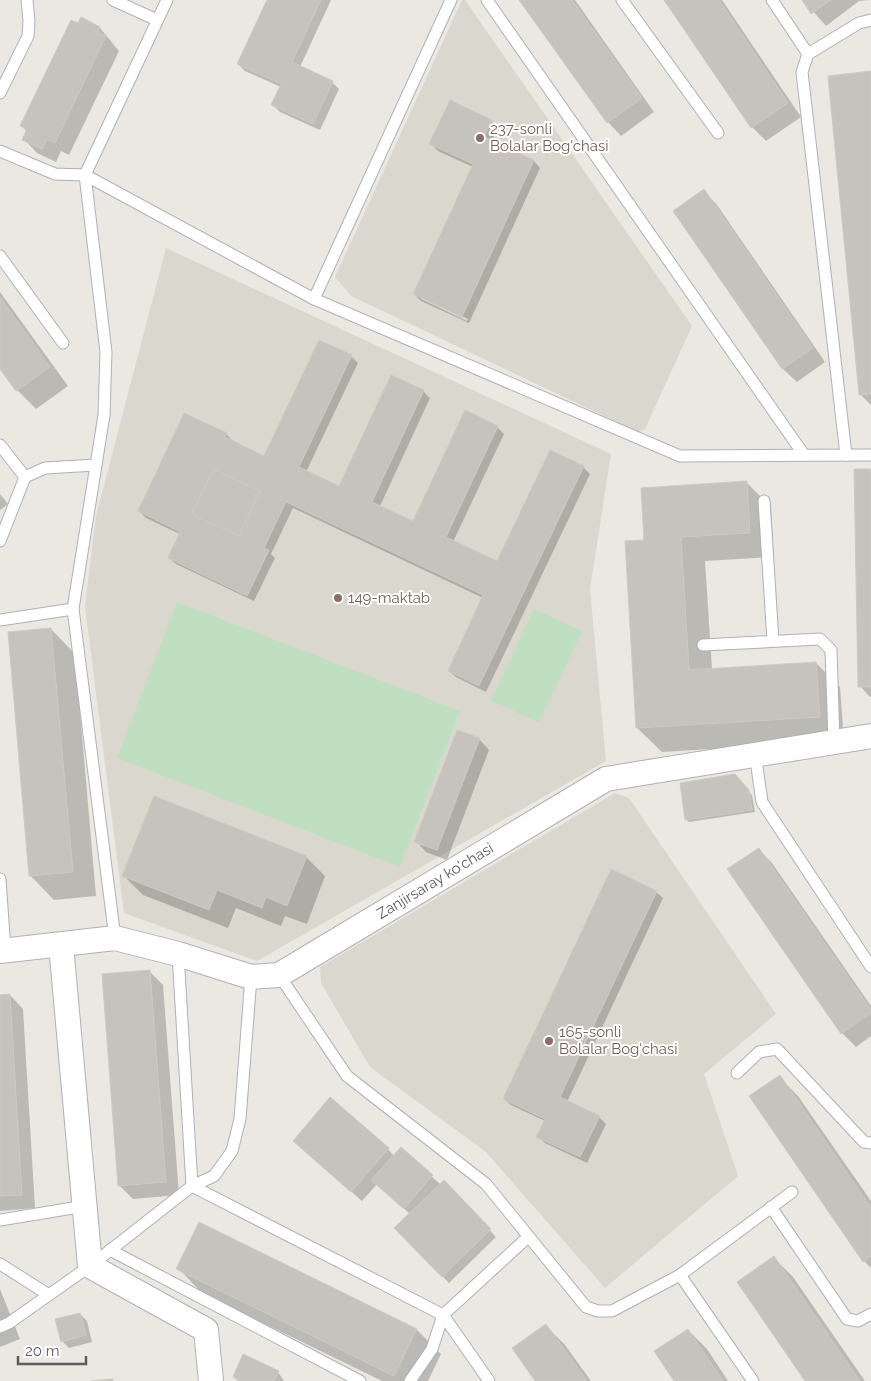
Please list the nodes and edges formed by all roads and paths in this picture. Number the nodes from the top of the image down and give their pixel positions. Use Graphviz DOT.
graph roads {
  1 [pos="26,0"];
  2 [pos="113,0"];
  3 [pos="167,0"];
  4 [pos="450,0"];
  5 [pos="487,0"];
  6 [pos="622,0"];
  7 [pos="772,0"];
  8 [pos="158,20"];
  9 [pos="871,20"];
  10 [pos="808,54"];
  11 [pos="0,93"];
  12 [pos="718,133"];
  13 [pos="0,151"];
  14 [pos="85,175"];
  15 [pos="0,256"];
  16 [pos="314,300"];
  17 [pos="63,343"];
  18 [pos="0,445"];
  19 [pos="804,455"];
  20 [pos="846,455"];
  21 [pos="871,455"];
  22 [pos="96,465"];
  23 [pos="25,477"];
  24 [pos="764,501"];
  25 [pos="0,541"];
  26 [pos="73,609"];
  27 [pos="0,620"];
  28 [pos="773,641"];
  29 [pos="703,645"];
  30 [pos="871,736"];
  31 [pos="834,742"];
  32 [pos="755,753"];
  33 [pos="0,879"];
  34 [pos="116,938"];
  35 [pos="61,945"];
  36 [pos="3,951"];
  37 [pos="178,954"];
  38 [pos="871,967"];
  39 [pos="278,975"];
  40 [pos="251,977"];
  41 [pos="736,1073"];
  42 [pos="871,1143"];
  43 [pos="192,1186"];
  44 [pos="792,1192"];
  45 [pos="85,1206"];
  46 [pos="771,1207"];
  47 [pos="0,1220"];
  48 [pos="528,1237"];
  49 [pos="110,1250"];
  50 [pos="0,1264"];
  51 [pos="90,1266"];
  52 [pos="680,1274"];
  53 [pos="49,1295"];
  54 [pos="871,1314"];
  55 [pos="444,1315"];
  56 [pos="0,1327"];
  57 [pos="211,1381"];
  58 [pos="360,1381"];
  59 [pos="410,1381"];
  60 [pos="489,1381"];
  61 [pos="753,1381"];
  1 -- 11 [label="lane"];
  2 -- 8 [label="lane"];
  3 -- 8 [label="lane"];
  4 -- 16 [label="lane"];
  5 -- 19 [label="lane"];
  6 -- 12 [label="lane"];
  7 -- 10 [label="lane"];
  8 -- 14 [label="lane"];
  9 -- 10 [label="lane"];
  10 -- 20 [label="lane"];
  13 -- 14 [label="lane"];
  14 -- 16 [label="lane"];
  14 -- 22 [label="lane"];
  15 -- 17 [label="lane"];
  16 -- 19 [label="lane"];
  18 -- 23 [label="lane"];
  19 -- 20 [label="lane"];
  20 -- 21 [label="lane"];
  22 -- 23 [label="lane"];
  22 -- 26 [label="lane"];
  23 -- 25 [label="lane"];
  24 -- 28 [label="lane"];
  26 -- 27 [label="lane"];
  26 -- 34 [label="lane"];
  28 -- 29 [label="lane"];
  28 -- 31 [label="lane"];
  30 -- 31 [label="street, Zanjirsaray ko'chasi"];
  31 -- 32 [label="street, Zanjirsaray ko'chasi"];
  32 -- 38 [label="lane"];
  32 -- 39 [label="street, Zanjirsaray ko'chasi"];
  33 -- 36 [label="lane"];
  34 -- 35 [label="street, Zanjirsaray ko'chasi"];
  34 -- 37 [label="street, Zanjirsaray ko'chasi"];
  35 -- 36 [label="street, Zanjirsaray ko'chasi"];
  35 -- 45 [label="street"];
  37 -- 40 [label="street, Zanjirsaray ko'chasi"];
  37 -- 43 [label="lane"];
  39 -- 40 [label="street, Zanjirsaray ko'chasi"];
  39 -- 48 [label="lane"];
  40 -- 43 [label="lane"];
  41 -- 42 [label="lane"];
  43 -- 49 [label="lane"];
  43 -- 55 [label="lane"];
  44 -- 46 [label="lane"];
  45 -- 47 [label="lane"];
  45 -- 51 [label="street"];
  46 -- 52 [label="lane"];
  46 -- 54 [label="lane"];
  48 -- 52 [label="lane"];
  48 -- 55 [label="lane"];
  49 -- 51 [label="lane"];
  49 -- 58 [label="lane"];
  50 -- 53 [label="lane"];
  51 -- 53 [label="lane"];
  51 -- 57 [label="street"];
  52 -- 61 [label="lane"];
  53 -- 56 [label="lane"];
  55 -- 59 [label="lane"];
  55 -- 60 [label="lane"];
}
